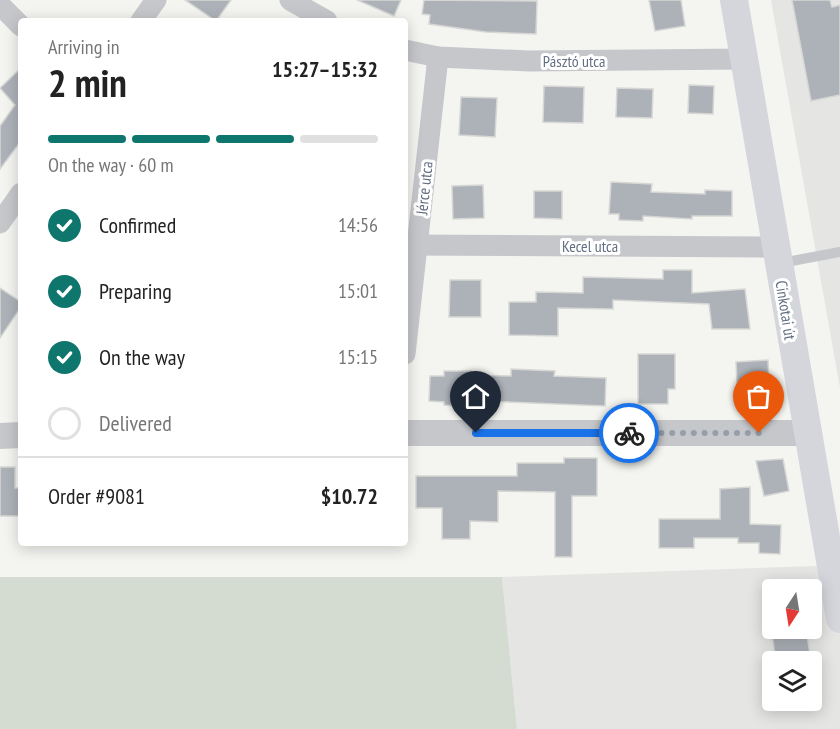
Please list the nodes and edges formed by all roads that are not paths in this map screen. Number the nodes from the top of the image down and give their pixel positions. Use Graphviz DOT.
graph roads {
  1 [pos="156,0"];
  2 [pos="290,0"];
  3 [pos="734,0"];
  4 [pos="0,5"];
  5 [pos="143,18"];
  6 [pos="322,18"];
  7 [pos="18,23"];
  8 [pos="408,51"];
  9 [pos="438,57"];
  10 [pos="744,59"];
  11 [pos="18,197"];
  12 [pos="0,223"];
  13 [pos="411,245"];
  14 [pos="840,252"];
  15 [pos="776,256"];
  16 [pos="408,300"];
  17 [pos="408,433"];
  18 [pos="806,433"];
  19 [pos="18,435"];
  20 [pos="0,436"];
  21 [pos="840,619"];
  1 -- 5 [label="street"];
  2 -- 6 [label="street"];
  3 -- 10 [label="main road, Cinkotai út"];
  4 -- 7 [label="street"];
  8 -- 9 [label="street, Pásztó utca"];
  9 -- 10 [label="street, Pásztó utca"];
  9 -- 13 [label="street, Jérce utca"];
  10 -- 15 [label="main road, Cinkotai út"];
  11 -- 12 [label="street"];
  13 -- 15 [label="street, Kecel utca"];
  13 -- 16 [label="street, Jérce utca"];
  14 -- 15 [label="lane"];
  15 -- 18 [label="main road, Cinkotai út"];
  17 -- 18 [label="street"];
  18 -- 21 [label="main road, Cinkotai út"];
  19 -- 20 [label="street"];
}
